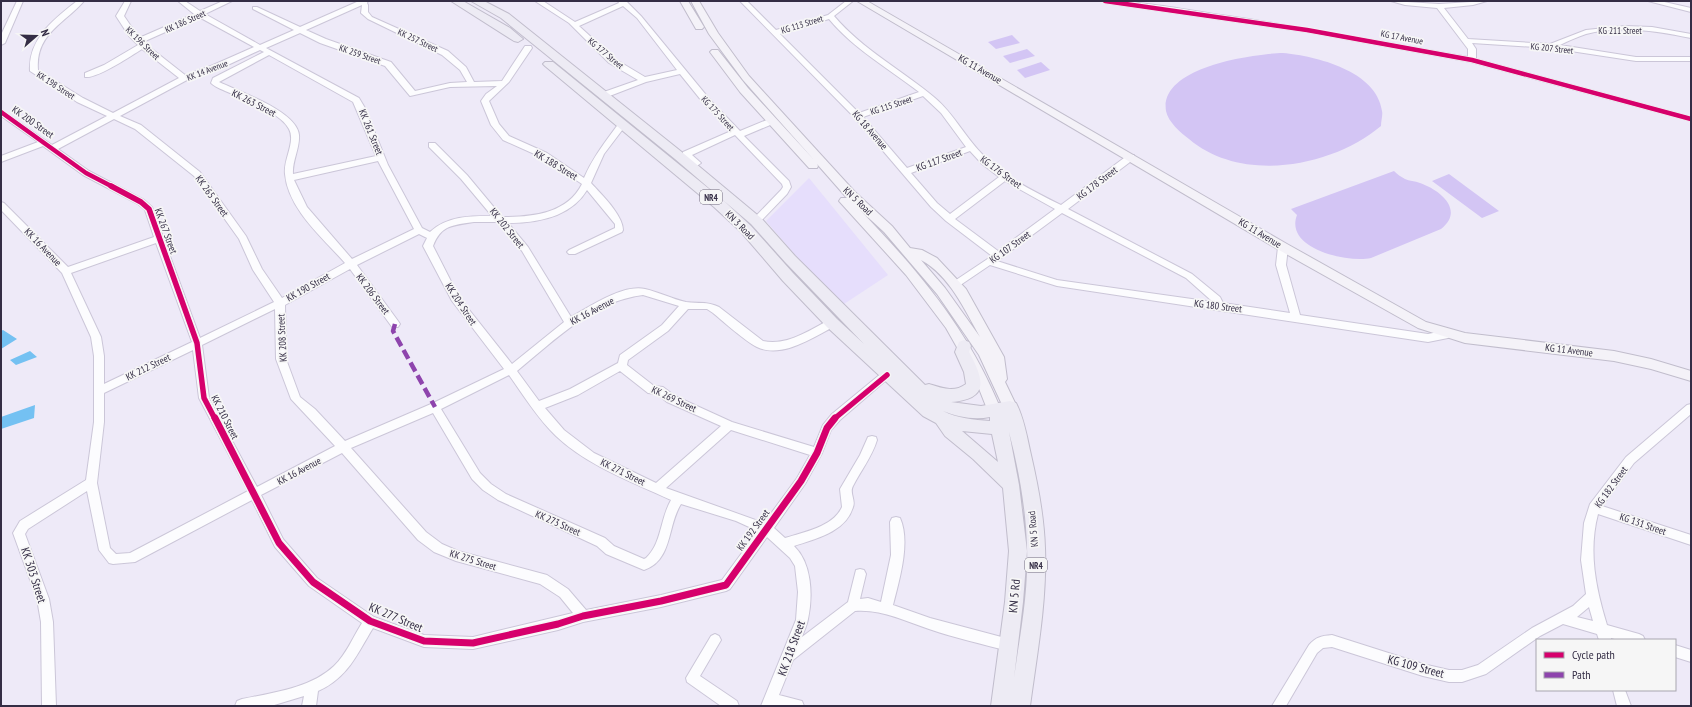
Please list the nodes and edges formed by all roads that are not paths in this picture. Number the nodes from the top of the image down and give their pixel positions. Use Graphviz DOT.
graph roads {
  1 [pos="20,1"];
  2 [pos="81,1"];
  3 [pos="128,1"];
  4 [pos="181,1"];
  5 [pos="230,1"];
  6 [pos="364,1"];
  7 [pos="456,1"];
  8 [pos="476,1"];
  9 [pos="538,1"];
  10 [pos="684,1"];
  11 [pos="695,1"];
  12 [pos="743,1"];
  13 [pos="850,1"];
  14 [pos="861,1"];
  15 [pos="1104,1"];
  16 [pos="1394,1"];
  17 [pos="1484,1"];
  18 [pos="1651,1"];
  19 [pos="623,2"];
  20 [pos="1169,5"];
  21 [pos="1440,7"];
  22 [pos="255,8"];
  23 [pos="1691,10"];
  24 [pos="200,14"];
  25 [pos="830,16"];
  26 [pos="500,20"];
  27 [pos="574,25"];
  28 [pos="299,29"];
  29 [pos="774,33"];
  30 [pos="1691,36"];
  31 [pos="1467,40"];
  32 [pos="1,43"];
  33 [pos="142,43"];
  34 [pos="1551,46"];
  35 [pos="260,47"];
  36 [pos="528,48"];
  37 [pos="270,52"];
  38 [pos="1691,59"];
  39 [pos="1472,60"];
  40 [pos="682,71"];
  41 [pos="88,75"];
  42 [pos="184,78"];
  43 [pos="644,80"];
  44 [pos="504,83"];
  45 [pos="472,84"];
  46 [pos="924,93"];
  47 [pos="604,95"];
  48 [pos="1,112"];
  49 [pos="115,115"];
  50 [pos="858,116"];
  51 [pos="1691,119"];
  52 [pos="772,121"];
  53 [pos="622,125"];
  54 [pos="738,134"];
  55 [pos="44,143"];
  56 [pos="432,145"];
  57 [pos="53,148"];
  58 [pos="971,148"];
  59 [pos="1131,157"];
  60 [pos="381,158"];
  61 [pos="1,159"];
  62 [pos="691,166"];
  63 [pos="906,172"];
  64 [pos="1004,177"];
  65 [pos="288,178"];
  66 [pos="586,183"];
  67 [pos="1,205"];
  68 [pos="1063,209"];
  69 [pos="500,219"];
  70 [pos="950,219"];
  71 [pos="750,224"];
  72 [pos="419,230"];
  73 [pos="432,234"];
  74 [pos="160,238"];
  75 [pos="1283,247"];
  76 [pos="907,251"];
  77 [pos="572,252"];
  78 [pos="998,256"];
  79 [pos="990,262"];
  80 [pos="351,264"];
  81 [pos="66,272"];
  82 [pos="956,284"];
  83 [pos="280,303"];
  84 [pos="686,305"];
  85 [pos="1220,306"];
  86 [pos="1296,318"];
  87 [pos="832,322"];
  88 [pos="569,323"];
  89 [pos="396,324"];
  90 [pos="1448,334"];
  91 [pos="197,343"];
  92 [pos="964,346"];
  93 [pos="622,365"];
  94 [pos="511,370"];
  95 [pos="887,375"];
  96 [pos="1691,376"];
  97 [pos="1000,384"];
  98 [pos="914,385"];
  99 [pos="99,391"];
  100 [pos="537,406"];
  101 [pos="436,407"];
  102 [pos="1010,407"];
  103 [pos="1691,408"];
  104 [pos="994,410"];
  105 [pos="942,419"];
  106 [pos="729,425"];
  107 [pos="1007,426"];
  108 [pos="872,440"];
  109 [pos="343,447"];
  110 [pos="817,453"];
  111 [pos="91,483"];
  112 [pos="1011,485"];
  113 [pos="657,489"];
  114 [pos="256,494"];
  115 [pos="678,498"];
  116 [pos="1594,508"];
  117 [pos="896,522"];
  118 [pos="767,529"];
  119 [pos="1691,540"];
  120 [pos="783,544"];
  121 [pos="860,574"];
  122 [pos="1592,596"];
  123 [pos="853,605"];
  124 [pos="886,608"];
  125 [pos="583,616"];
  126 [pos="1564,619"];
  127 [pos="370,621"];
  128 [pos="1603,634"];
  129 [pos="1633,639"];
  130 [pos="715,640"];
  131 [pos="1009,645"];
  132 [pos="1676,651"];
  133 [pos="790,655"];
  134 [pos="1691,656"];
  135 [pos="312,688"];
  136 [pos="1619,691"];
  137 [pos="769,702"];
  138 [pos="49,706"];
  139 [pos="242,706"];
  140 [pos="309,706"];
  141 [pos="732,706"];
  142 [pos="797,706"];
  143 [pos="1001,706"];
  144 [pos="1020,706"];
  145 [pos="1279,706"];
  146 [pos="1624,706"];
  1 -- 32 [label="street"];
  2 -- 49 [label="street, KK 198 Street"];
  3 -- 33 [label="street, KK 196 Street"];
  4 -- 24 [label="street, KK 261 Street"];
  5 -- 24 [label="street, KK 186 Street"];
  6 -- 28 [label="street, KK 14 Avenue"];
  6 -- 45 [label="street, KK 257 Street"];
  7 -- 26 [label="highway, KN 3 Road / NR4"];
  8 -- 26 [label="highway, KN 3 Road / NR4"];
  9 -- 27 [label="street, KG 177 Street"];
  10 -- 52 [label="main road, KN 5 Road"];
  11 -- 76 [label="main road, KN 5 Road"];
  12 -- 29 [label="street, KG 18 Avenue"];
  13 -- 25 [label="street"];
  14 -- 59 [label="main road, KG 11 Avenue"];
  15 -- 20 [label="street, KG 17 Avenue"];
  16 -- 21 [label="street"];
  17 -- 21 [label="street"];
  18 -- 23 [label="street"];
  19 -- 27 [label="street"];
  19 -- 40 [label="street, KG 175 Street"];
  20 -- 39 [label="street, KG 17 Avenue"];
  21 -- 31 [label="street"];
  22 -- 28 [label="street"];
  24 -- 33 [label="street, KK 186 Street"];
  24 -- 35 [label="street, KK 261 Street"];
  25 -- 29 [label="street, KG 113 Street"];
  25 -- 46 [label="street, KG 176 Street"];
  26 -- 36 [label="highway, KN 3 Road / NR4"];
  26 -- 47 [label="highway, KN 3 Road / NR4"];
  27 -- 43 [label="street, KG 177 Street"];
  28 -- 35 [label="street, KK 14 Avenue"];
  28 -- 45 [label="street, KK 259 Street"];
  29 -- 50 [label="street, KG 18 Avenue"];
  30 -- 34 [label="street, KG 211 Street"];
  31 -- 34 [label="street, KG 207 Street"];
  31 -- 39 [label="street"];
  33 -- 41 [label="street, KK 186 Street"];
  33 -- 42 [label="street, KK 196 Street"];
  34 -- 38 [label="street, KG 207 Street"];
  35 -- 37 [label="street, KK 261 Street"];
  35 -- 42 [label="street, KK 14 Avenue"];
  36 -- 44 [label="street, KK 188 Street"];
  36 -- 53 [label="highway, KN 3 Road / NR4"];
  37 -- 60 [label="street, KK 261 Street"];
  37 -- 65 [label="street, KK 263 Street"];
  39 -- 51 [label="street, KG 17 Avenue"];
  40 -- 43 [label="street"];
  40 -- 54 [label="street, KG 175 Street"];
  42 -- 49 [label="street, KK 14 Avenue"];
  43 -- 47 [label="street"];
  44 -- 45 [label="street, KK 259 Street"];
  44 -- 66 [label="street, KK 188 Street"];
  46 -- 50 [label="street, KG 115 Street"];
  46 -- 58 [label="street, KG 176 Street"];
  47 -- 62 [label="highway, KN 3 Road / NR4"];
  48 -- 55 [label="street, KK 200 Street"];
  49 -- 57 [label="street, KK 14 Avenue"];
  49 -- 83 [label="street, KK 265 Street"];
  50 -- 63 [label="street, KG 18 Avenue"];
  52 -- 54 [label="street"];
  52 -- 92 [label="main road, KN 5 Road"];
  53 -- 66 [label="street"];
  53 -- 71 [label="highway, KN 3 Road / NR4"];
  54 -- 62 [label="street"];
  54 -- 71 [label="street, KG 175 Street"];
  55 -- 57 [label="street, KK 200 Street"];
  55 -- 61 [label="street"];
  56 -- 69 [label="street, KK 202 Street"];
  57 -- 74 [label="street, KK 267 Street"];
  58 -- 63 [label="street, KG 117 Street"];
  58 -- 64 [label="street, KG 176 Street"];
  59 -- 68 [label="street, KG 178 Street"];
  59 -- 75 [label="main road, KG 11 Avenue"];
  60 -- 65 [label="street"];
  60 -- 72 [label="street, KK 261 Street"];
  62 -- 71 [label="highway, KN 3 Road / NR4"];
  63 -- 70 [label="street, KG 18 Avenue"];
  64 -- 68 [label="street, KG 176 Street"];
  64 -- 70 [label="street"];
  65 -- 80 [label="street"];
  66 -- 69 [label="street"];
  66 -- 77 [label="street, KK 188 Street"];
  67 -- 81 [label="street, KK 16 Avenue"];
  68 -- 78 [label="street, KG 107 Street"];
  68 -- 85 [label="street, KG 176 Street"];
  69 -- 73 [label="street"];
  69 -- 88 [label="street, KK 202 Street"];
  70 -- 78 [label="street, KG 18 Avenue"];
  71 -- 87 [label="highway, KN 3 Road / NR4"];
  71 -- 98 [label="highway, KN 3 Road / NR4"];
  72 -- 73 [label="street"];
  72 -- 80 [label="street, KK 190 Street"];
  73 -- 94 [label="street, KK 204 Street"];
  74 -- 81 [label="street"];
  74 -- 91 [label="street, KK 267 Street"];
  75 -- 86 [label="street"];
  75 -- 90 [label="main road, KG 11 Avenue"];
  76 -- 82 [label="main road"];
  76 -- 97 [label="main road, KN 5 Road"];
  78 -- 79 [label="street, KG 107 Street"];
  79 -- 82 [label="street, KG 107 Street"];
  79 -- 85 [label="street, KG 180 Street"];
  80 -- 83 [label="street, KK 190 Street"];
  80 -- 89 [label="street, KK 206 Street"];
  81 -- 99 [label="street, KK 16 Avenue"];
  82 -- 97 [label="main road"];
  83 -- 91 [label="street, KK 190 Street"];
  83 -- 109 [label="street, KK 208 Street"];
  84 -- 87 [label="street, KK 16 Avenue"];
  84 -- 88 [label="street, KK 16 Avenue"];
  84 -- 93 [label="street"];
  85 -- 86 [label="street, KG 180 Street"];
  86 -- 90 [label="street, KG 180 Street"];
  87 -- 95 [label="highway, KN 3 Road / NR4"];
  88 -- 94 [label="street, KK 16 Avenue"];
  90 -- 96 [label="main road, KG 11 Avenue"];
  91 -- 99 [label="street, KK 212 Street"];
  91 -- 114 [label="street, KK 210 Street"];
  92 -- 98 [label="highway"];
  92 -- 104 [label="main road"];
  93 -- 100 [label="street"];
  93 -- 106 [label="street, KK 269 Street"];
  94 -- 100 [label="street, KK 271 Street"];
  94 -- 101 [label="street, KK 16 Avenue"];
  95 -- 105 [label="highway, KN 3 Road / NR4"];
  95 -- 110 [label="street, KK 192 Street"];
  97 -- 102 [label="main road, KN 5 Road"];
  98 -- 104 [label="highway, KN 3 Road / NR4"];
  99 -- 111 [label="street, KK 16 Avenue"];
  100 -- 113 [label="street, KK 271 Street"];
  101 -- 109 [label="street, KK 16 Avenue"];
  101 -- 115 [label="street, KK 273 Street"];
  102 -- 104 [label="highway, NR4"];
  102 -- 107 [label="highway, NR4"];
  103 -- 116 [label="street, KG 182 Street"];
  104 -- 107 [label="highway, NR4"];
  105 -- 107 [label="highway, KN 3 Road / NR4"];
  105 -- 112 [label="highway"];
  106 -- 110 [label="street, KK 269 Street"];
  106 -- 113 [label="street"];
  107 -- 112 [label="highway, NR4"];
  107 -- 144 [label="highway, KN 5 Road / NR4"];
  108 -- 120 [label="street"];
  109 -- 114 [label="street, KK 16 Avenue"];
  109 -- 125 [label="street, KK 275 Street"];
  110 -- 118 [label="street, KK 192 Street"];
  111 -- 114 [label="street, KK 16 Avenue"];
  111 -- 138 [label="street, KK 303 Street"];
  112 -- 131 [label="highway, KN 5 Rd / NR4"];
  113 -- 115 [label="street, KK 271 Street"];
  114 -- 127 [label="street, KK 277 Street"];
  115 -- 118 [label="street, KK 271 Street"];
  116 -- 119 [label="street, KG 131 Street"];
  116 -- 122 [label="street, KG 182 Street"];
  117 -- 124 [label="street"];
  118 -- 120 [label="street, KK 218 Street"];
  118 -- 125 [label="street, KK 192 Street"];
  120 -- 133 [label="street, KK 218 Street"];
  121 -- 123 [label="street"];
  122 -- 126 [label="street, KG 109 Street"];
  122 -- 128 [label="street, KG 182 Street"];
  123 -- 124 [label="street"];
  123 -- 133 [label="street"];
  124 -- 131 [label="street"];
  125 -- 127 [label="street, KK 277 Street"];
  126 -- 128 [label="street"];
  126 -- 145 [label="street, KG 109 Street"];
  127 -- 135 [label="street"];
  128 -- 129 [label="street"];
  130 -- 141 [label="street"];
  131 -- 143 [label="highway, KN 5 Rd / NR4"];
  132 -- 134 [label="street"];
  133 -- 137 [label="street, KK 218 Street"];
  135 -- 139 [label="street"];
  135 -- 140 [label="street"];
  136 -- 146 [label="street"];
  137 -- 142 [label="street"];
}
